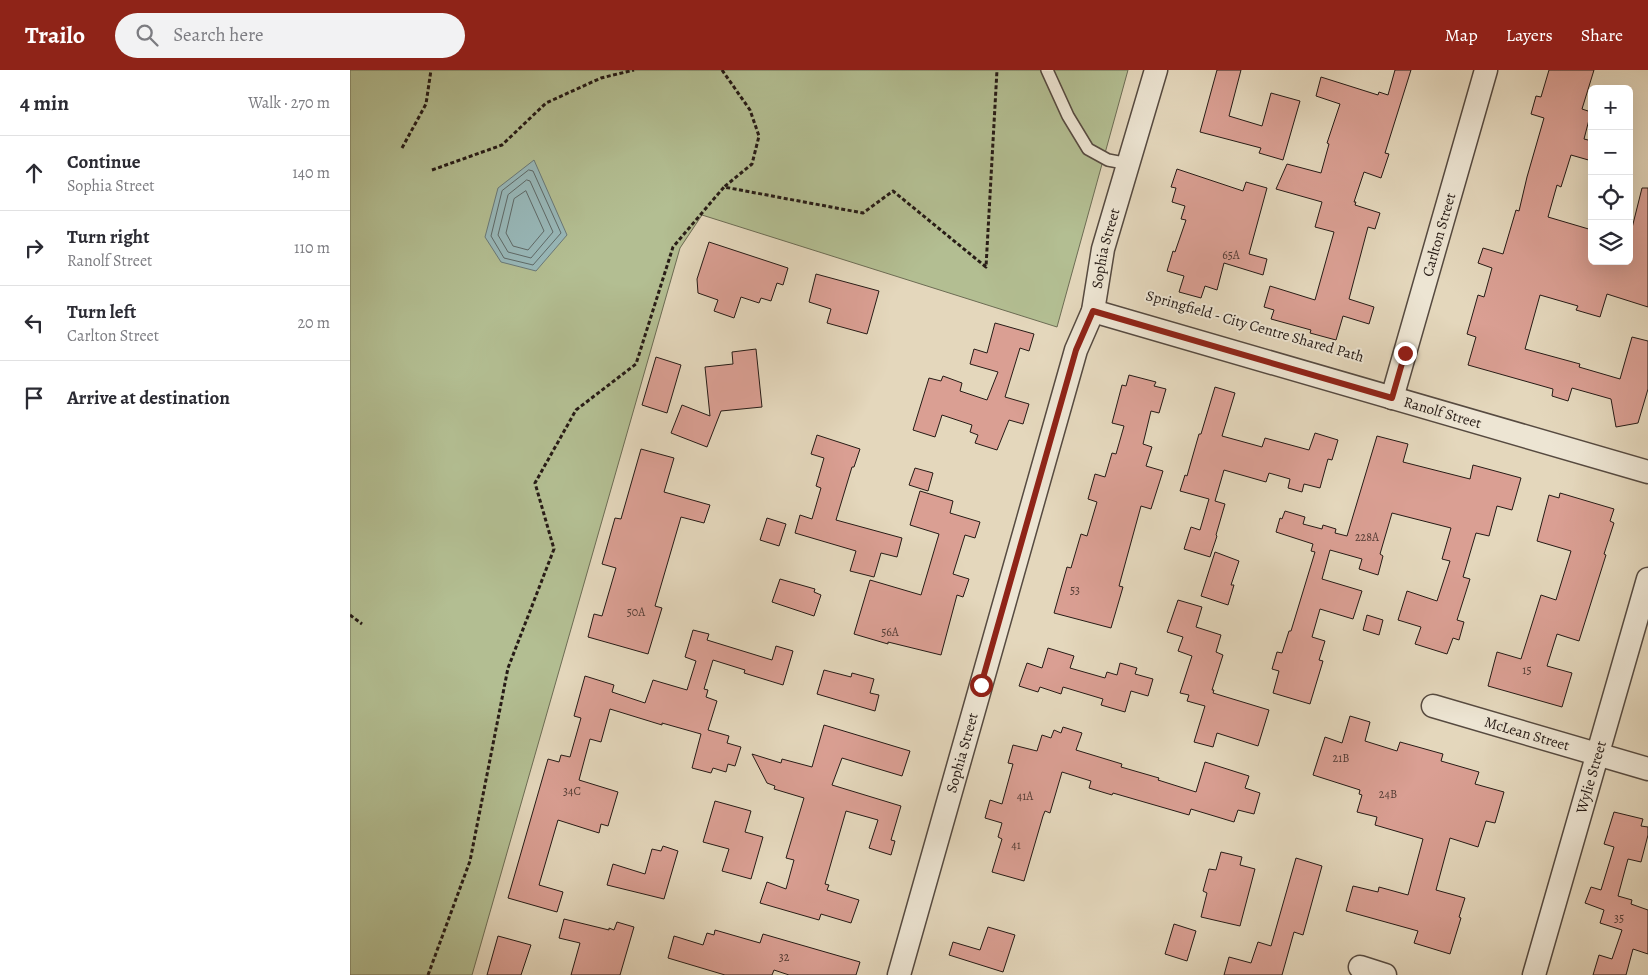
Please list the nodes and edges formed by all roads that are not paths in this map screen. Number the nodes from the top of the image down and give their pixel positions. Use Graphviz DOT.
graph roads {
  1 [pos="1046,70"];
  2 [pos="1156,70"];
  3 [pos="1486,70"];
  4 [pos="1129,164"];
  5 [pos="1093,311"];
  6 [pos="1392,398"];
  7 [pos="1648,472"];
  8 [pos="1648,579"];
  9 [pos="1433,706"];
  10 [pos="1597,754"];
  11 [pos="1648,769"];
  12 [pos="1360,968"];
  13 [pos="899,975"];
  14 [pos="1385,975"];
  15 [pos="1534,975"];
  1 -- 4 [label="lane"];
  2 -- 4 [label="street, Sophia Street"];
  3 -- 6 [label="street, Carlton Street"];
  4 -- 5 [label="street, Sophia Street"];
  5 -- 6 [label="street, Ranolf Street"];
  5 -- 13 [label="street, Sophia Street"];
  6 -- 7 [label="street, Ranolf Street"];
  8 -- 10 [label="street, Wylie Street"];
  9 -- 10 [label="street, McLean Street"];
  10 -- 11 [label="street, McLean Street"];
  10 -- 15 [label="street, Wylie Street"];
  12 -- 14 [label="street"];
}
